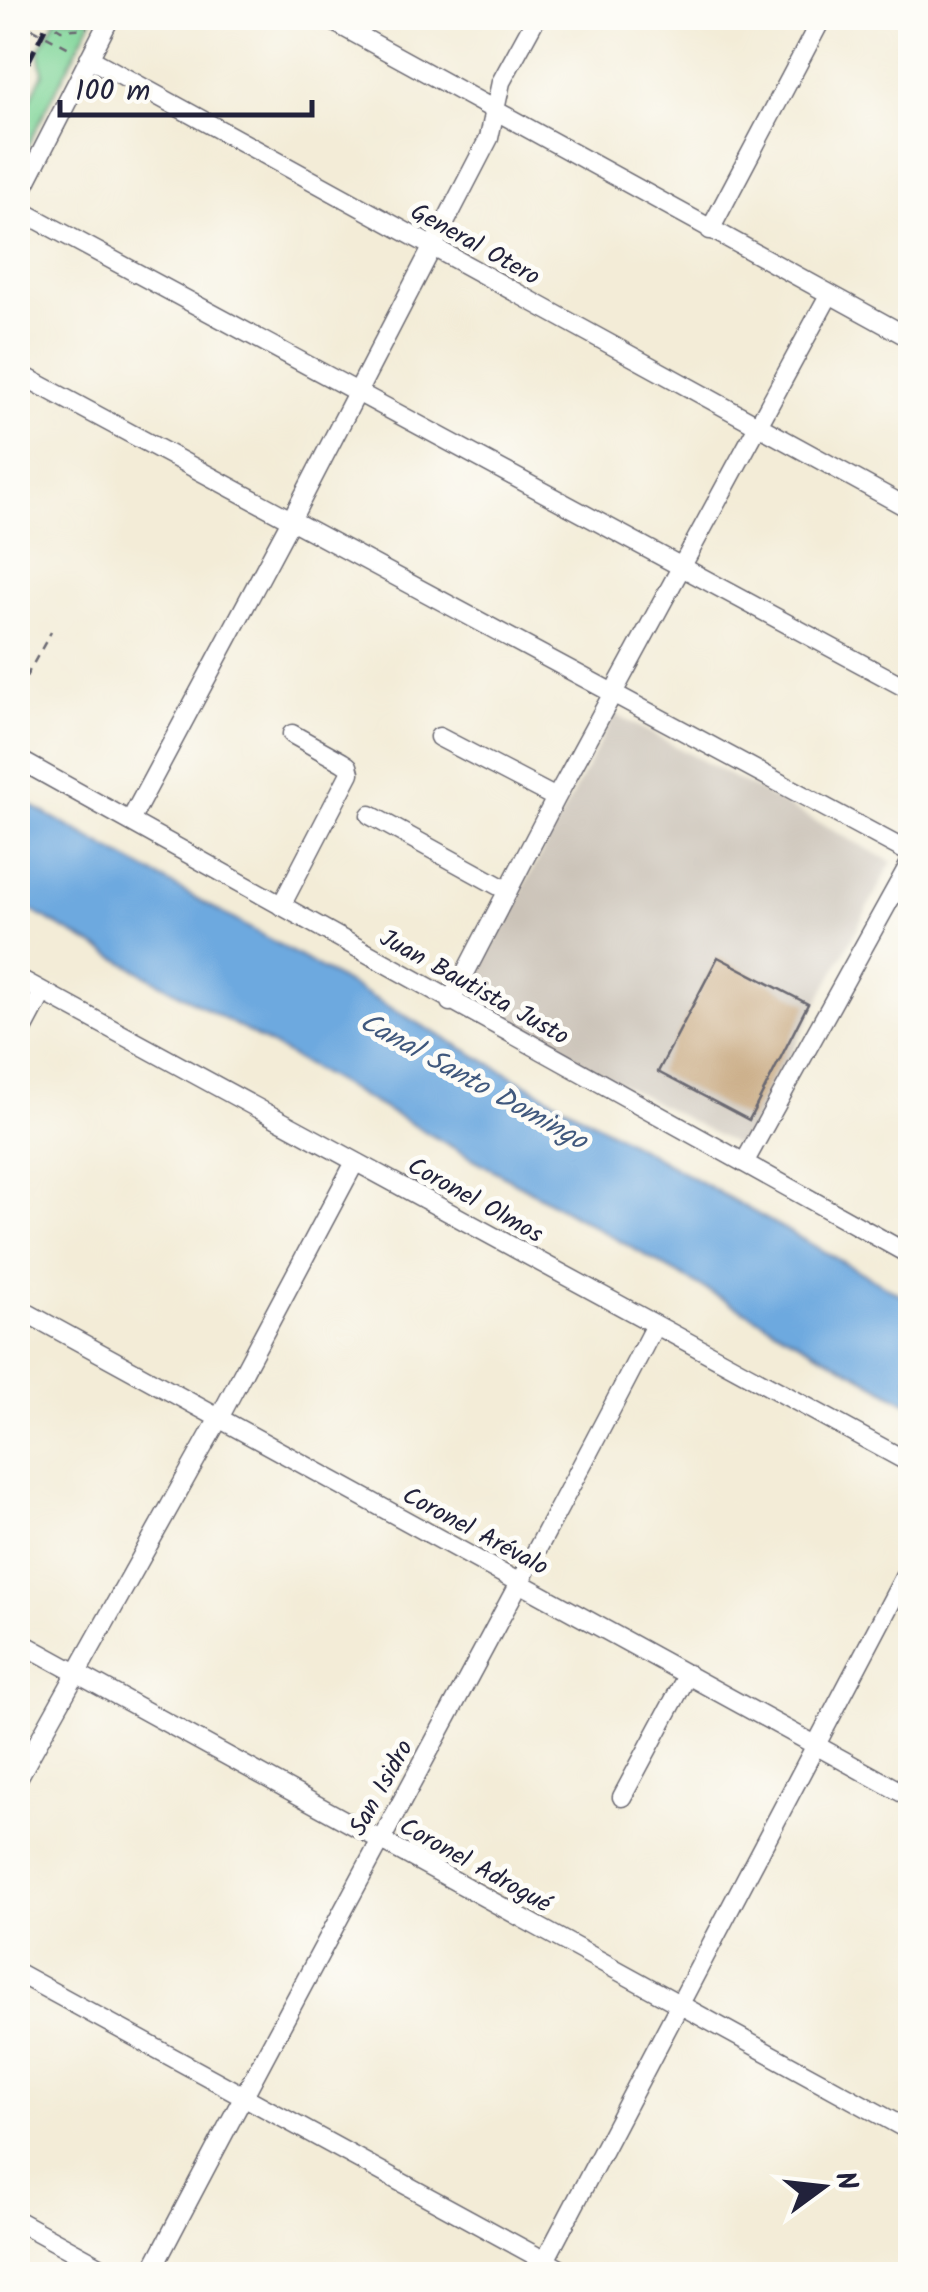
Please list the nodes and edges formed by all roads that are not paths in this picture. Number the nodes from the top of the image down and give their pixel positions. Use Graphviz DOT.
graph roads {
  1 [pos="110,18"];
  2 [pos="327,18"];
  3 [pos="536,18"];
  4 [pos="822,18"];
  5 [pos="90,58"];
  6 [pos="496,112"];
  7 [pos="18,198"];
  8 [pos="18,208"];
  9 [pos="710,230"];
  10 [pos="432,247"];
  11 [pos="829,295"];
  12 [pos="910,338"];
  13 [pos="18,373"];
  14 [pos="357,391"];
  15 [pos="757,426"];
  16 [pos="910,508"];
  17 [pos="290,522"];
  18 [pos="682,566"];
  19 [pos="910,690"];
  20 [pos="612,694"];
  21 [pos="292,734"];
  22 [pos="439,737"];
  23 [pos="18,759"];
  24 [pos="556,798"];
  25 [pos="370,816"];
  26 [pos="130,821"];
  27 [pos="910,853"];
  28 [pos="910,863"];
  29 [pos="508,891"];
  30 [pos="281,906"];
  31 [pos="18,978"];
  32 [pos="42,992"];
  33 [pos="450,1002"];
  34 [pos="18,1039"];
  35 [pos="355,1162"];
  36 [pos="744,1163"];
  37 [pos="910,1255"];
  38 [pos="18,1308"];
  39 [pos="655,1324"];
  40 [pos="218,1420"];
  41 [pos="910,1463"];
  42 [pos="910,1566"];
  43 [pos="522,1583"];
  44 [pos="18,1642"];
  45 [pos="77,1674"];
  46 [pos="688,1674"];
  47 [pos="816,1746"];
  48 [pos="18,1778"];
  49 [pos="622,1797"];
  50 [pos="910,1797"];
  51 [pos="380,1840"];
  52 [pos="18,1973"];
  53 [pos="682,2004"];
  54 [pos="242,2096"];
  55 [pos="910,2131"];
  56 [pos="18,2221"];
  57 [pos="541,2268"];
  58 [pos="114,2274"];
  59 [pos="150,2274"];
  60 [pos="570,2274"];
  1 -- 5 [label="street"];
  2 -- 6 [label="street"];
  3 -- 6 [label="street"];
  4 -- 9 [label="street"];
  5 -- 7 [label="street"];
  5 -- 10 [label="street, General Otero"];
  6 -- 9 [label="street"];
  6 -- 10 [label="street"];
  8 -- 14 [label="street"];
  9 -- 11 [label="street"];
  10 -- 14 [label="street"];
  10 -- 15 [label="street, General Otero"];
  11 -- 12 [label="street"];
  11 -- 15 [label="street"];
  13 -- 17 [label="street"];
  14 -- 17 [label="street"];
  14 -- 18 [label="street"];
  15 -- 16 [label="street, General Otero"];
  15 -- 18 [label="street"];
  17 -- 20 [label="street"];
  17 -- 26 [label="street"];
  18 -- 19 [label="street"];
  18 -- 20 [label="street"];
  20 -- 24 [label="street"];
  20 -- 27 [label="street"];
  21 -- 30 [label="street"];
  22 -- 24 [label="street"];
  23 -- 26 [label="street, Juan Bautista Justo"];
  24 -- 29 [label="street"];
  25 -- 29 [label="street"];
  26 -- 30 [label="street, Juan Bautista Justo"];
  28 -- 36 [label="street"];
  29 -- 33 [label="street"];
  30 -- 33 [label="street, Juan Bautista Justo"];
  31 -- 32 [label="street, Coronel Olmos"];
  32 -- 34 [label="street"];
  32 -- 35 [label="street, Coronel Olmos"];
  33 -- 36 [label="street, Juan Bautista Justo"];
  35 -- 39 [label="street, Coronel Olmos"];
  35 -- 40 [label="street"];
  36 -- 37 [label="street, Juan Bautista Justo"];
  38 -- 40 [label="street, Coronel Arévalo"];
  39 -- 41 [label="street, Coronel Olmos"];
  39 -- 43 [label="street, San Isidro"];
  40 -- 43 [label="street, Coronel Arévalo"];
  40 -- 45 [label="street"];
  42 -- 47 [label="street"];
  43 -- 46 [label="street, Coronel Arévalo"];
  43 -- 51 [label="street, San Isidro"];
  44 -- 45 [label="street, Coronel Adrogué"];
  45 -- 48 [label="street"];
  45 -- 51 [label="street, Coronel Adrogué"];
  46 -- 47 [label="street, Coronel Arévalo"];
  46 -- 49 [label="street"];
  47 -- 50 [label="street, Coronel Arévalo"];
  47 -- 53 [label="street"];
  51 -- 53 [label="street, Coronel Adrogué"];
  51 -- 54 [label="street, San Isidro"];
  52 -- 54 [label="street"];
  53 -- 55 [label="street, Coronel Adrogué"];
  53 -- 57 [label="street"];
  54 -- 57 [label="street"];
  54 -- 59 [label="street, San Isidro"];
  56 -- 58 [label="street"];
  57 -- 60 [label="street"];
}
